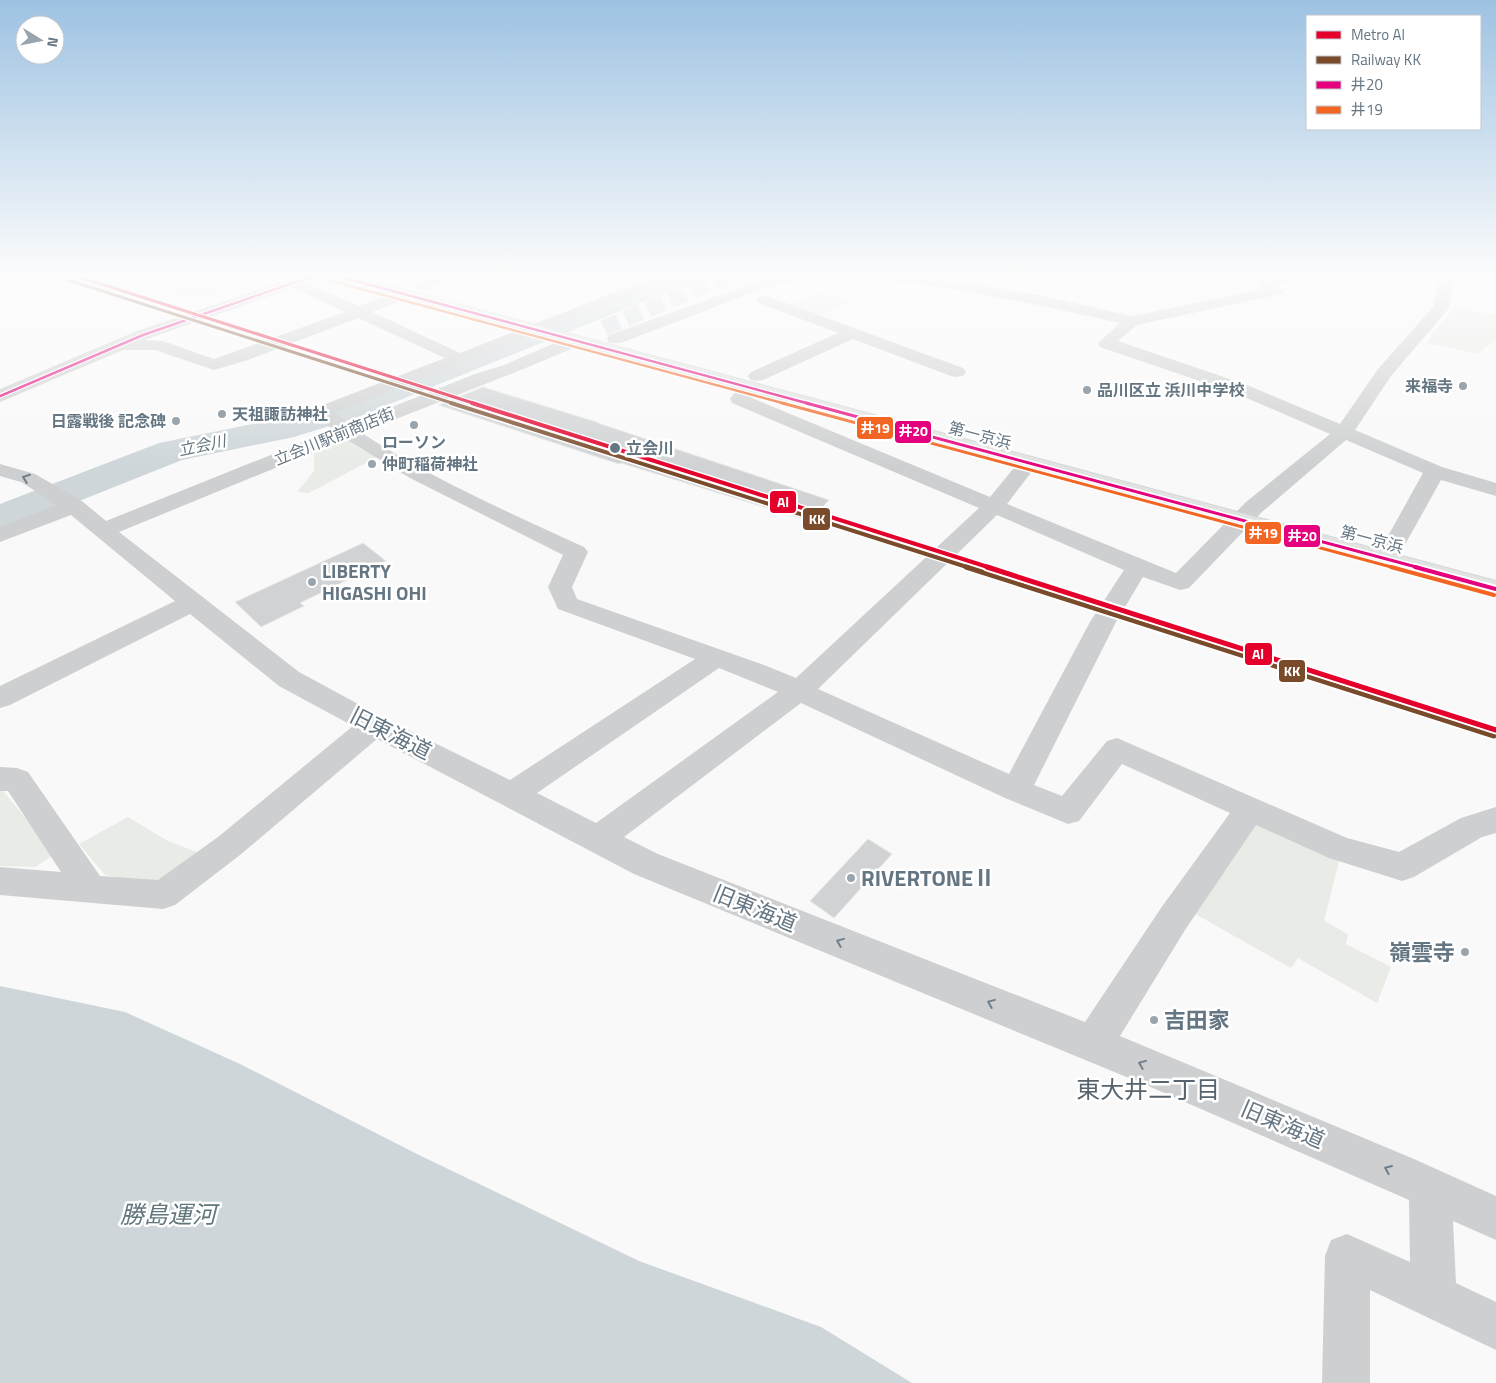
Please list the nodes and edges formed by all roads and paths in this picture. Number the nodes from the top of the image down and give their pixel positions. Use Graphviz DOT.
graph roads {
  1 [pos="111,339"];
  2 [pos="134,339"];
  3 [pos="288,339"];
  4 [pos="417,339"];
  5 [pos="527,339"];
  6 [pos="546,339"];
  7 [pos="589,339"];
  8 [pos="612,339"];
  9 [pos="615,339"];
  10 [pos="841,339"];
  11 [pos="867,339"];
  12 [pos="1111,339"];
  13 [pos="1414,339"];
  14 [pos="114,346"];
  15 [pos="460,358"];
  16 [pos="957,372"];
  17 [pos="756,382"];
  18 [pos="0,386"];
  19 [pos="0,396"];
  20 [pos="344,432"];
  21 [pos="1343,433"];
  22 [pos="1029,462"];
  23 [pos="0,470"];
  24 [pos="1435,471"];
  25 [pos="1496,490"];
  26 [pos="64,500"];
  27 [pos="994,506"];
  28 [pos="1249,514"];
  29 [pos="103,530"];
  30 [pos="0,535"];
  31 [pos="1394,545"];
  32 [pos="1138,567"];
  33 [pos="1496,572"];
  34 [pos="1496,589"];
  35 [pos="192,603"];
  36 [pos="717,658"];
  37 [pos="799,691"];
  38 [pos="0,698"];
  39 [pos="374,726"];
  40 [pos="0,779"];
  41 [pos="1016,790"];
  42 [pos="512,794"];
  43 [pos="1250,810"];
  44 [pos="1496,820"];
  45 [pos="599,838"];
  46 [pos="0,881"];
  47 [pos="90,889"];
  48 [pos="1092,1044"];
  49 [pos="1430,1188"];
  50 [pos="1496,1218"];
  51 [pos="1432,1295"];
  52 [pos="1496,1326"];
  53 [pos="1346,1383"];
  1 -- 18 [label="street"];
  2 -- 14 [label="street"];
  3 -- 14 [label="street"];
  4 -- 15 [label="street"];
  5 -- 15 [label="street"];
  6 -- 20 [label="street, 立会川駅前商店街"];
  7 -- 17 [label="highway, 第一京浜"];
  8 -- 9 [label="highway, 第一京浜"];
  9 -- 17 [label="highway, 第一京浜"];
  10 -- 17 [label="street"];
  11 -- 16 [label="street"];
  12 -- 21 [label="street"];
  13 -- 21 [label="street"];
  14 -- 19 [label="street"];
  15 -- 20 [label="street"];
  17 -- 22 [label="highway, 第一京浜"];
  17 -- 27 [label="street"];
  17 -- 28 [label="highway, 第一京浜"];
  20 -- 29 [label="street, 立会川駅前商店街"];
  20 -- 36 [label="street"];
  21 -- 24 [label="street"];
  21 -- 28 [label="street"];
  22 -- 27 [label="street"];
  22 -- 28 [label="highway, 第一京浜"];
  26 -- 23 [label="street, 旧東海道, one-way"];
  24 -- 25 [label="street"];
  24 -- 31 [label="street"];
  26 -- 29 [label="street, 旧東海道"];
  26 -- 30 [label="street"];
  27 -- 32 [label="street"];
  27 -- 37 [label="street"];
  28 -- 31 [label="highway, 第一京浜"];
  28 -- 32 [label="street"];
  28 -- 34 [label="highway, 第一京浜"];
  29 -- 35 [label="street, 旧東海道"];
  31 -- 33 [label="highway, 第一京浜"];
  32 -- 41 [label="street"];
  35 -- 38 [label="street"];
  35 -- 39 [label="street, 旧東海道"];
  36 -- 37 [label="street"];
  36 -- 42 [label="street"];
  37 -- 41 [label="street"];
  37 -- 45 [label="street"];
  39 -- 42 [label="street, 旧東海道"];
  39 -- 47 [label="street"];
  40 -- 47 [label="street"];
  41 -- 43 [label="street"];
  42 -- 45 [label="street, 旧東海道"];
  43 -- 44 [label="street"];
  43 -- 48 [label="street"];
  48 -- 45 [label="street, 旧東海道, one-way"];
  46 -- 47 [label="street"];
  49 -- 48 [label="street, 旧東海道, one-way"];
  49 -- 50 [label="street, 旧東海道"];
  49 -- 51 [label="street"];
  51 -- 52 [label="street"];
  51 -- 53 [label="street"];
}
